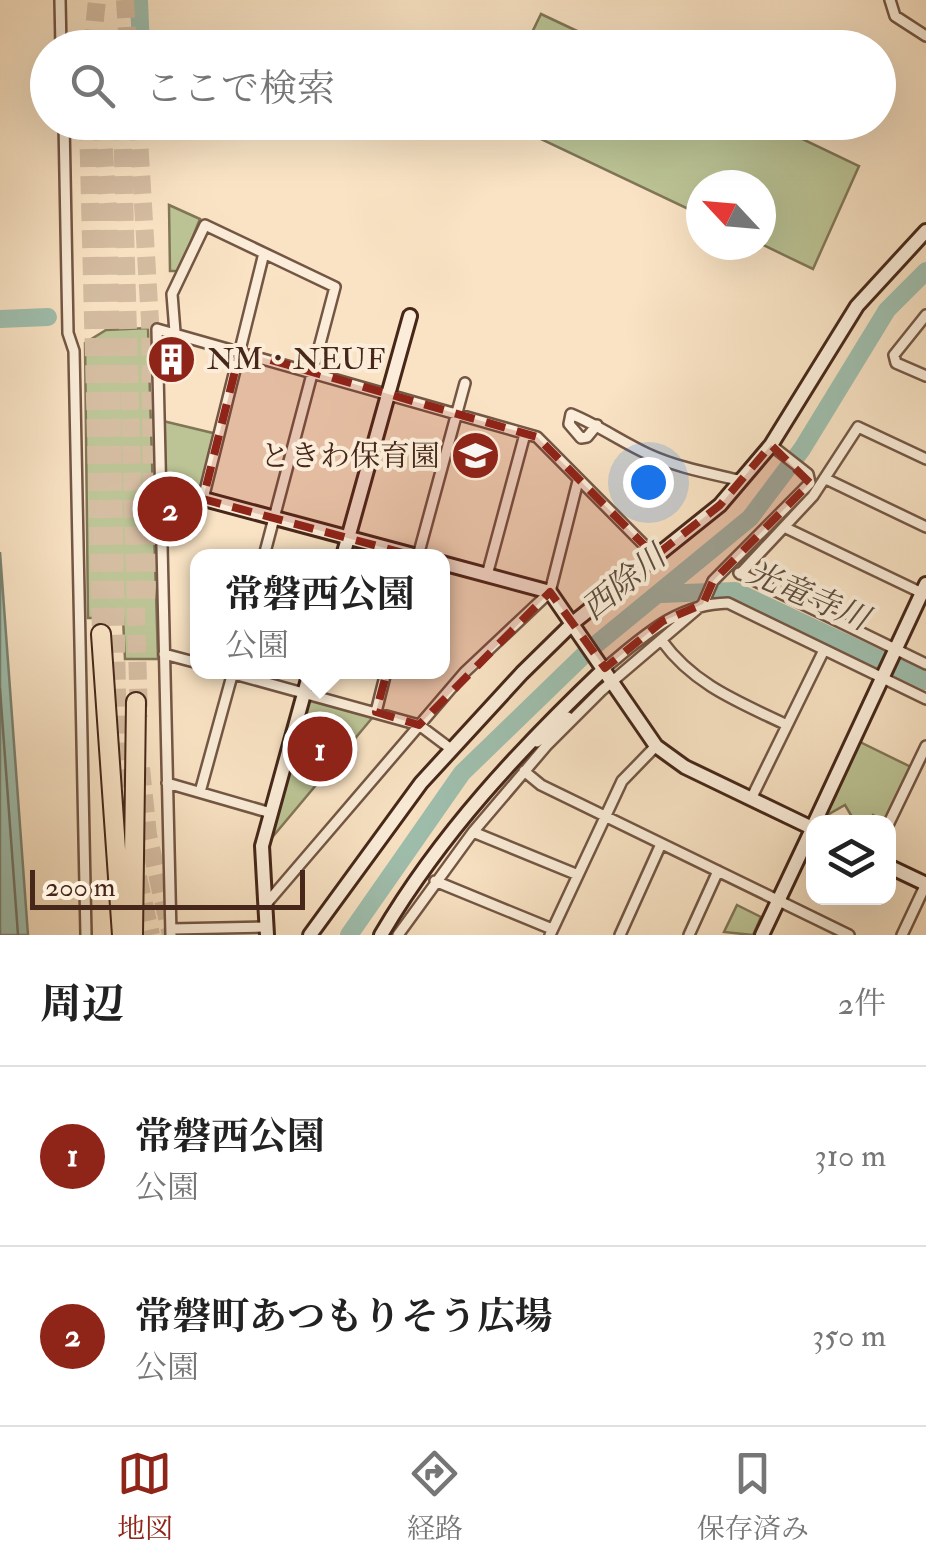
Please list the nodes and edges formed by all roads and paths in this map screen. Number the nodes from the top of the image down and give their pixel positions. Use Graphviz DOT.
graph roads {
  1 [pos="60,0"];
  2 [pos="890,0"];
  3 [pos="61,30"];
  4 [pos="926,36"];
  5 [pos="64,140"];
  6 [pos="926,231"];
  7 [pos="264,253"];
  8 [pos="410,316"];
  9 [pos="926,316"];
  10 [pos="174,332"];
  11 [pos="240,351"];
  12 [pos="314,372"];
  13 [pos="926,376"];
  14 [pos="464,383"];
  15 [pos="388,393"];
  16 [pos="456,413"];
  17 [pos="597,425"];
  18 [pos="525,434"];
  19 [pos="771,446"];
  20 [pos="926,459"];
  21 [pos="826,479"];
  22 [pos="738,480"];
  23 [pos="578,481"];
  24 [pos="159,487"];
  25 [pos="204,499"];
  26 [pos="275,518"];
  27 [pos="926,527"];
  28 [pos="786,528"];
  29 [pos="348,538"];
  30 [pos="266,549"];
  31 [pos="344,549"];
  32 [pos="390,549"];
  33 [pos="419,549"];
  34 [pos="655,556"];
  35 [pos="450,566"];
  36 [pos="728,567"];
  37 [pos="740,574"];
  38 [pos="488,575"];
  39 [pos="925,591"];
  40 [pos="550,592"];
  41 [pos="703,604"];
  42 [pos="577,625"];
  43 [pos="101,634"];
  44 [pos="662,641"];
  45 [pos="824,650"];
  46 [pos="895,651"];
  47 [pos="164,654"];
  48 [pos="190,662"];
  49 [pos="926,664"];
  50 [pos="603,665"];
  51 [pos="883,677"];
  52 [pos="229,679"];
  53 [pos="255,679"];
  54 [pos="308,679"];
  55 [pos="384,679"];
  56 [pos="607,686"];
  57 [pos="304,693"];
  58 [pos="926,699"];
  59 [pos="136,702"];
  60 [pos="376,712"];
  61 [pos="419,725"];
  62 [pos="787,725"];
  63 [pos="656,746"];
  64 [pos="926,746"];
  65 [pos="451,749"];
  66 [pos="519,754"];
  67 [pos="524,771"];
  68 [pos="167,782"];
  69 [pos="200,792"];
  70 [pos="751,799"];
  71 [pos="271,814"];
  72 [pos="818,815"];
  73 [pos="893,815"];
  74 [pos="605,817"];
  75 [pos="806,823"];
  76 [pos="473,832"];
  77 [pos="806,841"];
  78 [pos="661,844"];
  79 [pos="896,870"];
  80 [pos="718,872"];
  81 [pos="578,875"];
  82 [pos="434,881"];
  83 [pos="926,884"];
  84 [pos="778,900"];
  85 [pos="264,906"];
  86 [pos="266,931"];
  87 [pos="171,932"];
  88 [pos="551,932"];
  89 [pos="837,932"];
  90 [pos="86,935"];
  91 [pos="122,935"];
  92 [pos="134,935"];
  93 [pos="310,935"];
  94 [pos="381,935"];
  95 [pos="398,935"];
  96 [pos="620,935"];
  97 [pos="688,935"];
  98 [pos="762,935"];
  99 [pos="849,935"];
  100 [pos="902,935"];
  1 -- 3 [label="street"];
  2 -- 4 [label="street"];
  5 -- 90 [label="street"];
  6 -- 19 [label="street"];
  7 -- 10 [label="street"];
  7 -- 11 [label="street"];
  7 -- 12 [label="street"];
  8 -- 15 [label="street"];
  9 -- 13 [label="street"];
  10 -- 11 [label="street"];
  10 -- 24 [label="street"];
  11 -- 12 [label="street"];
  11 -- 25 [label="street"];
  12 -- 15 [label="street"];
  12 -- 26 [label="street"];
  14 -- 16 [label="street"];
  15 -- 16 [label="street"];
  15 -- 29 [label="street"];
  16 -- 18 [label="street"];
  16 -- 33 [label="street"];
  17 -- 22 [label="street"];
  18 -- 23 [label="street"];
  18 -- 38 [label="street"];
  19 -- 22 [label="street"];
  19 -- 36 [label="street"];
  20 -- 21 [label="street"];
  21 -- 27 [label="street"];
  21 -- 28 [label="street"];
  22 -- 34 [label="street"];
  23 -- 34 [label="street"];
  23 -- 40 [label="street"];
  24 -- 25 [label="street"];
  24 -- 47 [label="street"];
  25 -- 26 [label="street"];
  26 -- 29 [label="street"];
  26 -- 30 [label="street"];
  28 -- 37 [label="street"];
  28 -- 39 [label="street"];
  29 -- 31 [label="street"];
  29 -- 32 [label="street"];
  34 -- 42 [label="street"];
  35 -- 38 [label="street"];
  36 -- 37 [label="street"];
  36 -- 41 [label="street"];
  37 -- 46 [label="street"];
  38 -- 40 [label="street"];
  39 -- 46 [label="street"];
  40 -- 42 [label="street"];
  40 -- 61 [label="street"];
  41 -- 44 [label="street"];
  41 -- 45 [label="street"];
  41 -- 50 [label="street"];
  42 -- 50 [label="street"];
  42 -- 65 [label="street"];
  43 -- 91 [label="highway"];
  44 -- 56 [label="street"];
  44 -- 62 [label="street"];
  45 -- 51 [label="street"];
  45 -- 62 [label="street"];
  46 -- 49 [label="street"];
  46 -- 51 [label="street"];
  47 -- 48 [label="street"];
  47 -- 68 [label="street"];
  50 -- 56 [label="street"];
  50 -- 66 [label="street"];
  51 -- 58 [label="street"];
  51 -- 72 [label="street"];
  52 -- 69 [label="street"];
  53 -- 57 [label="street"];
  54 -- 57 [label="street"];
  55 -- 60 [label="street"];
  56 -- 63 [label="street"];
  56 -- 66 [label="street"];
  56 -- 67 [label="street"];
  57 -- 60 [label="street"];
  57 -- 71 [label="street"];
  59 -- 92 [label="highway"];
  60 -- 61 [label="street"];
  61 -- 65 [label="street"];
  61 -- 85 [label="street"];
  62 -- 70 [label="street"];
  63 -- 70 [label="street"];
  63 -- 74 [label="street"];
  64 -- 73 [label="street"];
  65 -- 93 [label="street"];
  66 -- 94 [label="street"];
  67 -- 74 [label="street"];
  67 -- 76 [label="street"];
  68 -- 69 [label="street"];
  68 -- 87 [label="street"];
  69 -- 71 [label="street"];
  70 -- 75 [label="street"];
  71 -- 85 [label="street"];
  74 -- 78 [label="street"];
  74 -- 81 [label="street"];
  76 -- 81 [label="street"];
  76 -- 82 [label="street"];
  77 -- 84 [label="street"];
  78 -- 80 [label="street"];
  78 -- 96 [label="street"];
  79 -- 83 [label="street"];
  80 -- 84 [label="street"];
  80 -- 97 [label="street"];
  81 -- 88 [label="street"];
  82 -- 88 [label="street"];
  82 -- 95 [label="street"];
  83 -- 100 [label="street"];
  84 -- 89 [label="street"];
  84 -- 98 [label="street"];
  85 -- 86 [label="street"];
  86 -- 87 [label="street"];
  89 -- 99 [label="street"];
}
